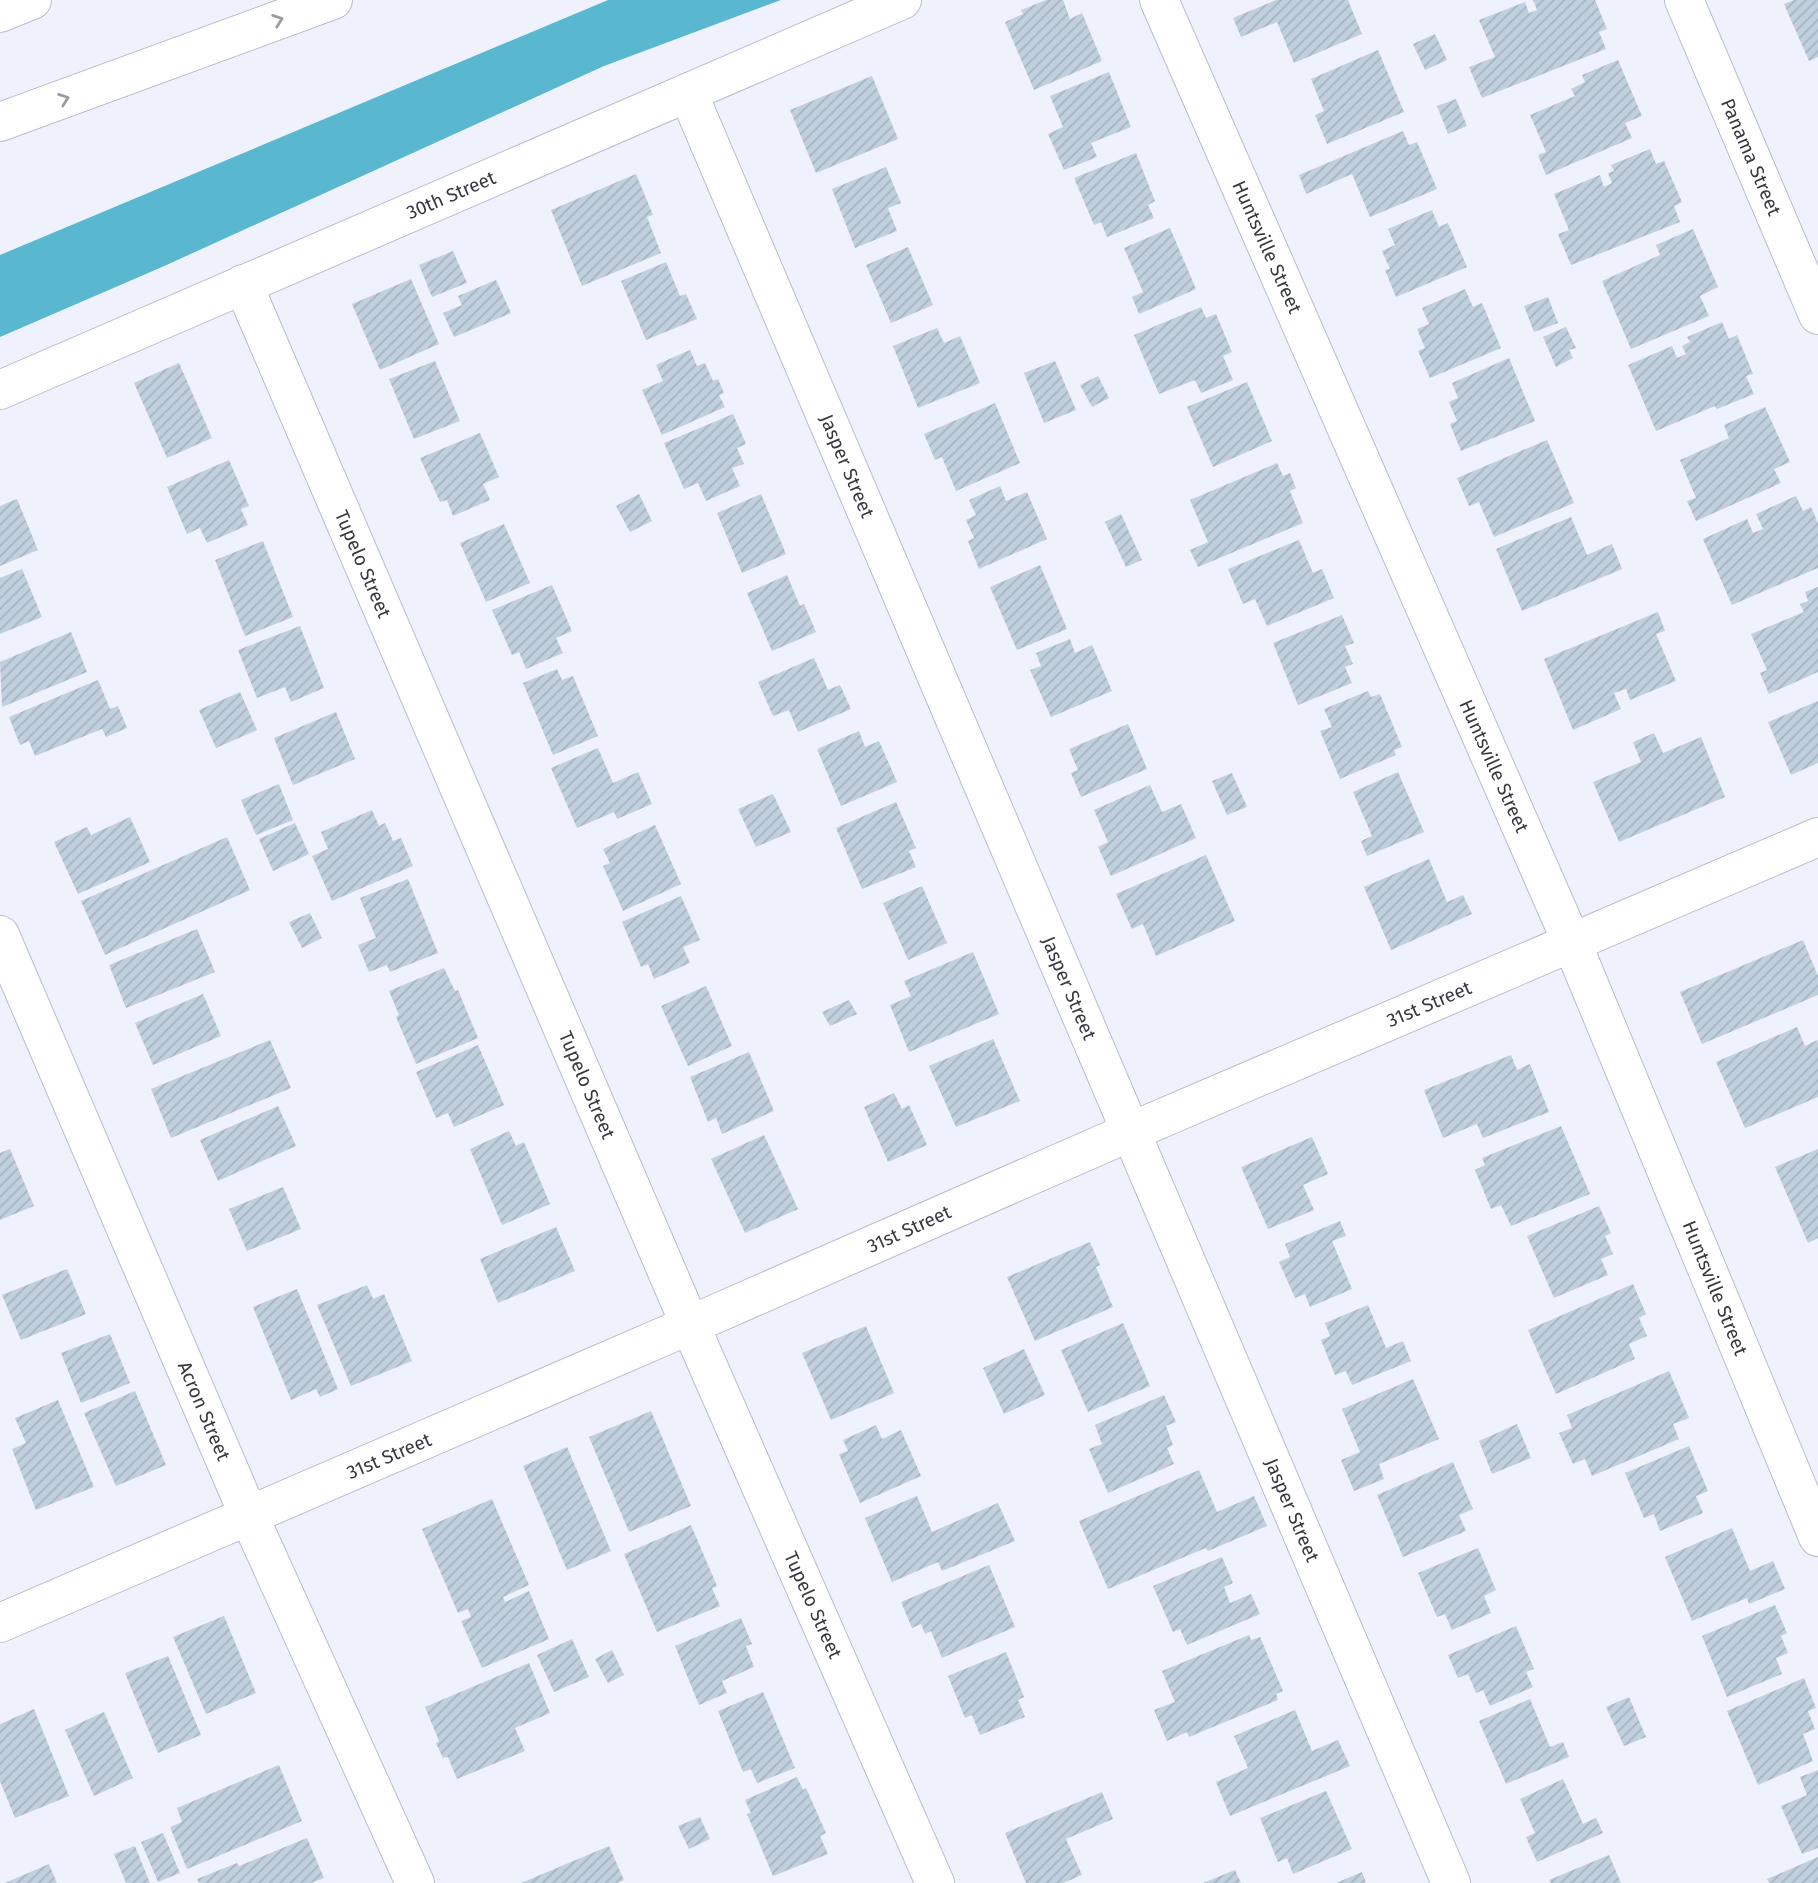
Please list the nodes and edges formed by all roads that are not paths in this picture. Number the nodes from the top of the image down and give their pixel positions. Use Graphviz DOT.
graph roads {
  1 [pos="32,0"];
  2 [pos="333,0"];
  3 [pos="902,0"];
  4 [pos="1159,0"];
  5 [pos="1684,0"];
  6 [pos="0,13"];
  7 [pos="688,93"];
  8 [pos="0,122"];
  9 [pos="243,284"];
  10 [pos="1818,314"];
  11 [pos="0,390"];
  12 [pos="1818,837"];
  13 [pos="0,935"];
  14 [pos="1572,943"];
  15 [pos="1130,1132"];
  16 [pos="690,1325"];
  17 [pos="249,1516"];
  18 [pos="1818,1537"];
  19 [pos="0,1623"];
  20 [pos="415,1883"];
  21 [pos="934,1883"];
  22 [pos="1451,1883"];
  1 -- 6 [label="main road"];
  8 -- 2 [label="main road, one-way"];
  3 -- 7 [label="main road, 30th Street"];
  4 -- 14 [label="main road, Huntsville Street"];
  5 -- 10 [label="main road, Panama Street"];
  7 -- 9 [label="main road, 30th Street"];
  7 -- 15 [label="main road, Jasper Street"];
  9 -- 11 [label="main road, 30th Street"];
  9 -- 16 [label="main road, Tupelo Street"];
  12 -- 14 [label="main road, 31st Street"];
  13 -- 17 [label="main road, Acron Street"];
  14 -- 15 [label="main road, 31st Street"];
  14 -- 18 [label="main road, Huntsville Street"];
  15 -- 16 [label="main road, 31st Street"];
  15 -- 22 [label="main road, Jasper Street"];
  16 -- 17 [label="main road, 31st Street"];
  16 -- 21 [label="main road, Tupelo Street"];
  17 -- 19 [label="main road, 31st Street"];
  17 -- 20 [label="main road, Acron Street"];
}
